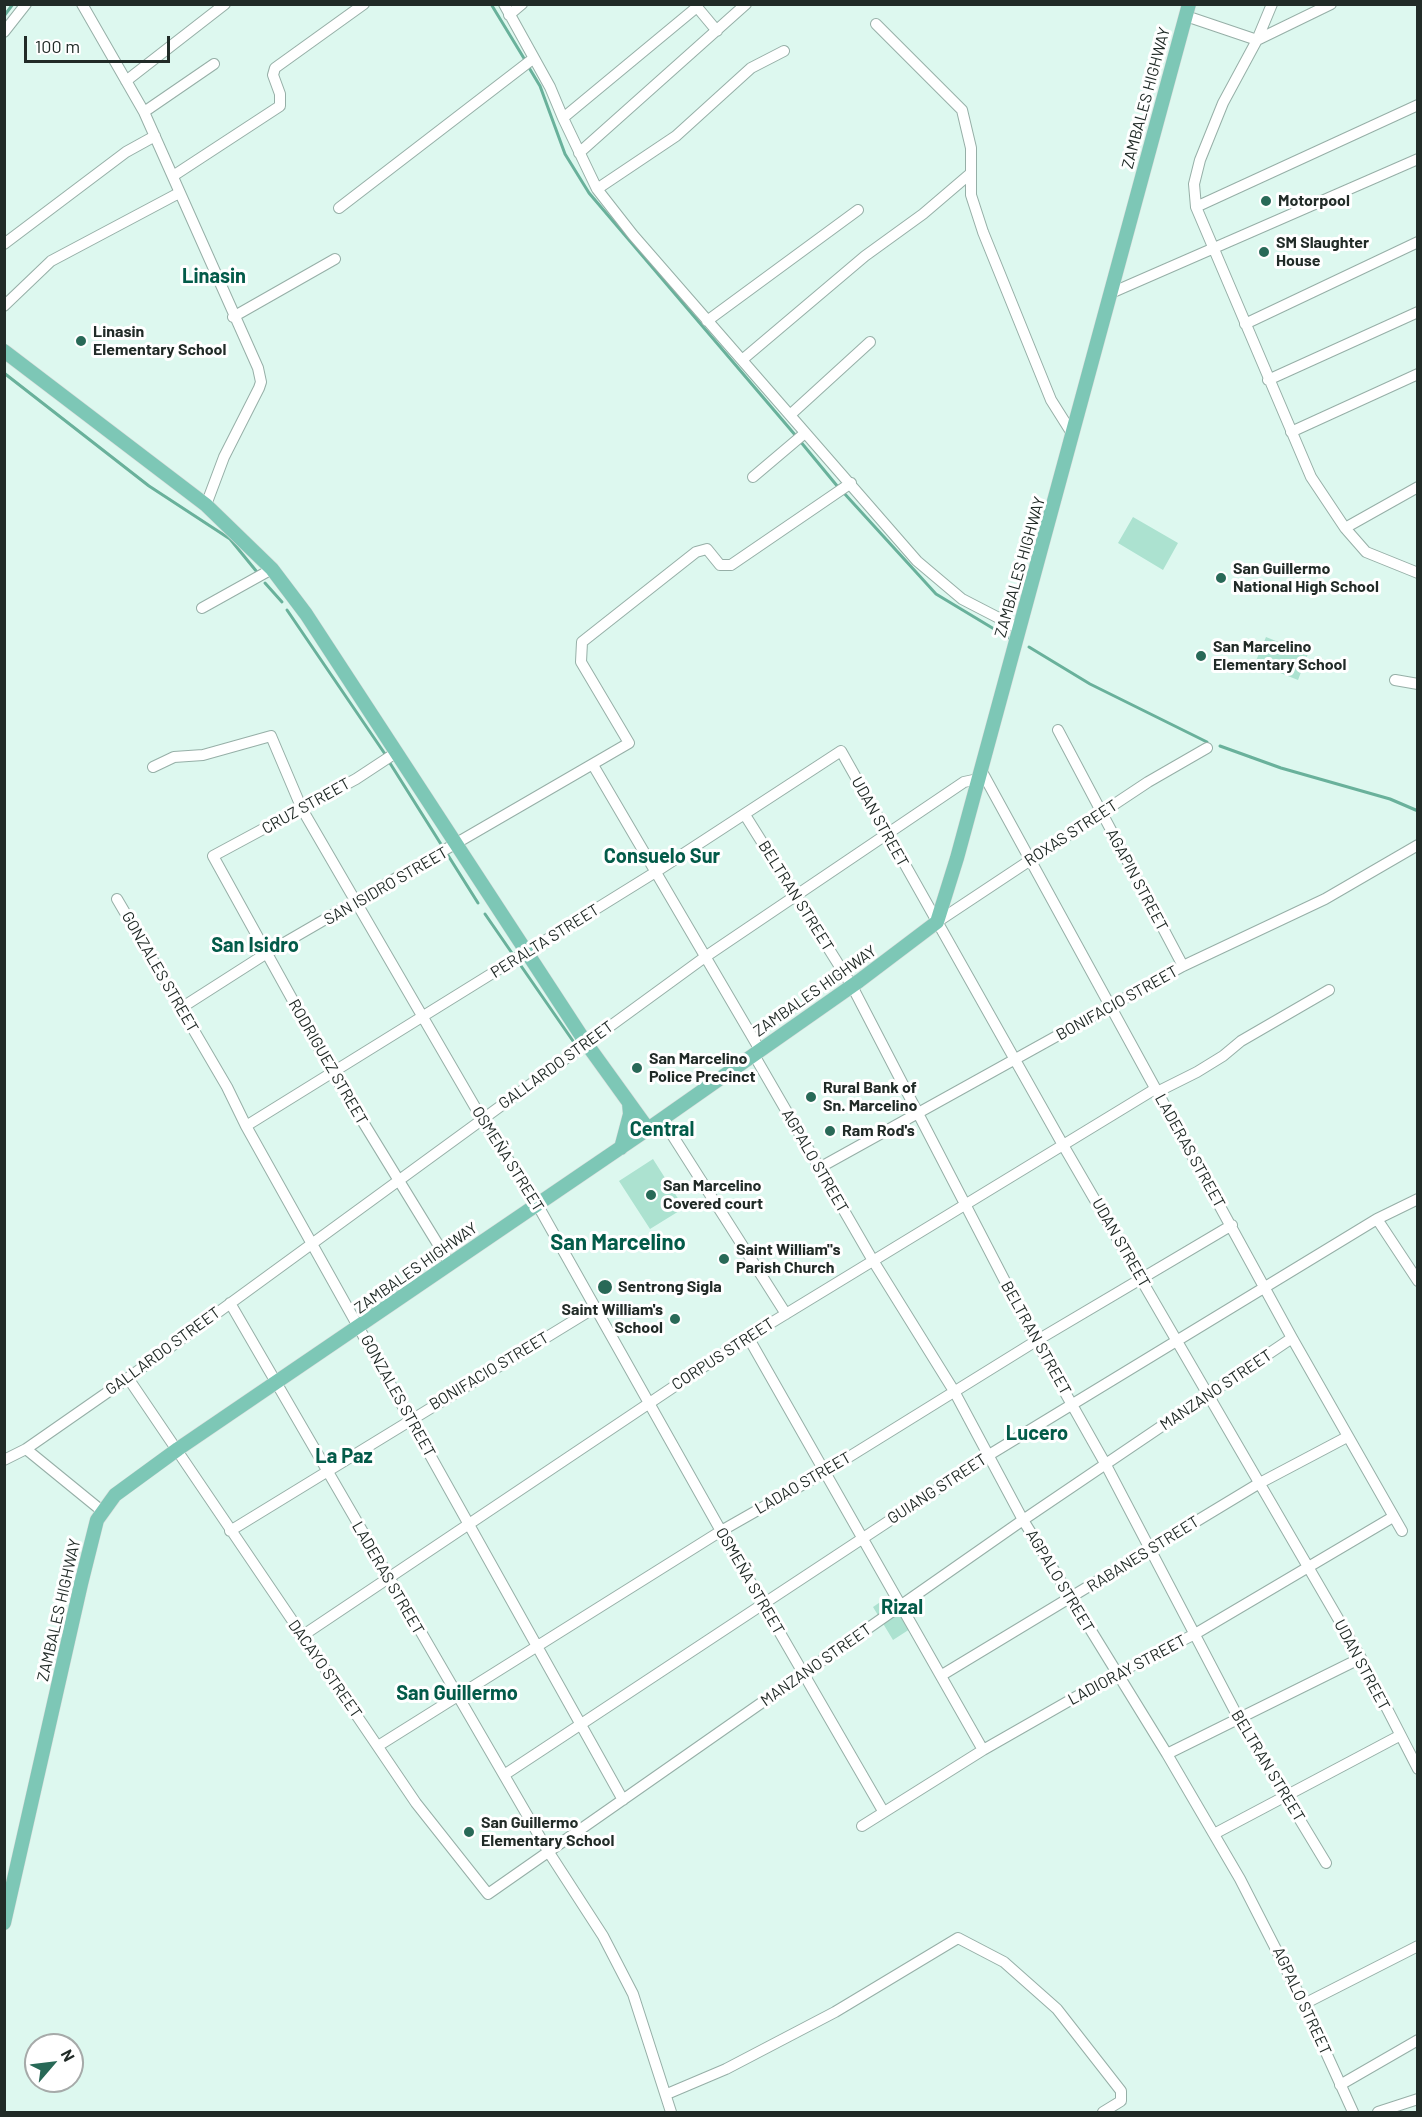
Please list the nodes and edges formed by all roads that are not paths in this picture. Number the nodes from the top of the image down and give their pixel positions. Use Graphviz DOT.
graph roads {
  1 [pos="26,4"];
  2 [pos="225,4"];
  3 [pos="364,4"];
  4 [pos="504,4"];
  5 [pos="522,4"];
  6 [pos="746,4"];
  7 [pos="1272,4"];
  8 [pos="1331,4"];
  9 [pos="88,7"];
  10 [pos="1187,10"];
  11 [pos="509,15"];
  12 [pos="876,24"];
  13 [pos="717,31"];
  14 [pos="4,32"];
  15 [pos="1257,40"];
  16 [pos="784,51"];
  17 [pos="529,62"];
  18 [pos="214,64"];
  19 [pos="126,81"];
  20 [pos="1418,105"];
  21 [pos="144,112"];
  22 [pos="563,118"];
  23 [pos="155,136"];
  24 [pos="579,153"];
  25 [pos="1418,159"];
  26 [pos="971,173"];
  27 [pos="173,176"];
  28 [pos="597,189"];
  29 [pos="179,193"];
  30 [pos="1196,207"];
  31 [pos="339,208"];
  32 [pos="858,210"];
  33 [pos="1418,242"];
  34 [pos="4,244"];
  35 [pos="1212,248"];
  36 [pos="335,259"];
  37 [pos="1111,293"];
  38 [pos="4,306"];
  39 [pos="1418,312"];
  40 [pos="233,317"];
  41 [pos="707,321"];
  42 [pos="1245,324"];
  43 [pos="870,342"];
  44 [pos="4,351"];
  45 [pos="742,360"];
  46 [pos="1418,374"];
  47 [pos="1268,380"];
  48 [pos="790,415"];
  49 [pos="1291,432"];
  50 [pos="1073,435"];
  51 [pos="800,437"];
  52 [pos="753,477"];
  53 [pos="846,487"];
  54 [pos="1418,487"];
  55 [pos="206,505"];
  56 [pos="1345,528"];
  57 [pos="272,568"];
  58 [pos="1418,573"];
  59 [pos="202,608"];
  60 [pos="1020,629"];
  61 [pos="1395,680"];
  62 [pos="1418,684"];
  63 [pos="1058,730"];
  64 [pos="1207,748"];
  65 [pos="841,751"];
  66 [pos="397,752"];
  67 [pos="593,765"];
  68 [pos="153,767"];
  69 [pos="979,774"];
  70 [pos="302,809"];
  71 [pos="1101,813"];
  72 [pos="745,815"];
  73 [pos="886,835"];
  74 [pos="1418,845"];
  75 [pos="456,846"];
  76 [pos="213,856"];
  77 [pos="1031,859"];
  78 [pos="654,873"];
  79 [pos="797,895"];
  80 [pos="117,899"];
  81 [pos="356,904"];
  82 [pos="937,922"];
  83 [pos="527,952"];
  84 [pos="267,953"];
  85 [pos="705,957"];
  86 [pos="1183,966"];
  87 [pos="852,986"];
  88 [pos="1329,990"];
  89 [pos="1111,1006"];
  90 [pos="181,1008"];
  91 [pos="423,1016"];
  92 [pos="586,1043"];
  93 [pos="757,1052"];
  94 [pos="1015,1059"];
  95 [pos="333,1073"];
  96 [pos="1156,1090"];
  97 [pos="629,1103"];
  98 [pos="917,1114"];
  99 [pos="482,1119"];
  100 [pos="662,1119"];
  101 [pos="246,1126"];
  102 [pos="648,1129"];
  103 [pos="1063,1145"];
  104 [pos="621,1148"];
  105 [pos="819,1168"];
  106 [pos="397,1180"];
  107 [pos="1418,1199"];
  108 [pos="537,1204"];
  109 [pos="966,1205"];
  110 [pos="1377,1218"];
  111 [pos="1232,1225"];
  112 [pos="311,1242"];
  113 [pos="872,1259"];
  114 [pos="450,1264"];
  115 [pos="1142,1277"];
  116 [pos="1418,1281"];
  117 [pos="1265,1285"];
  118 [pos="230,1303"];
  119 [pos="596,1307"];
  120 [pos="786,1314"];
  121 [pos="360,1326"];
  122 [pos="748,1337"];
  123 [pos="1292,1338"];
  124 [pos="1177,1339"];
  125 [pos="1036,1341"];
  126 [pos="128,1377"];
  127 [pos="277,1383"];
  128 [pos="954,1391"];
  129 [pos="1208,1396"];
  130 [pos="650,1402"];
  131 [pos="1072,1404"];
  132 [pos="410,1419"];
  133 [pos="1347,1437"];
  134 [pos="26,1449"];
  135 [pos="178,1449"];
  136 [pos="989,1455"];
  137 [pos="4,1460"];
  138 [pos="1106,1465"];
  139 [pos="326,1472"];
  140 [pos="823,1473"];
  141 [pos="1258,1484"];
  142 [pos="102,1511"];
  143 [pos="1394,1517"];
  144 [pos="1023,1520"];
  145 [pos="469,1524"];
  146 [pos="230,1530"];
  147 [pos="721,1531"];
  148 [pos="1402,1531"];
  149 [pos="861,1537"];
  150 [pos="1151,1549"];
  151 [pos="1307,1567"];
  152 [pos="388,1577"];
  153 [pos="1071,1598"];
  154 [pos="763,1603"];
  155 [pos="901,1605"];
  156 [pos="1195,1634"];
  157 [pos="302,1636"];
  158 [pos="539,1647"];
  159 [pos="1360,1658"];
  160 [pos="803,1673"];
  161 [pos="1116,1674"];
  162 [pos="942,1675"];
  163 [pos="458,1696"];
  164 [pos="1239,1719"];
  165 [pos="580,1723"];
  166 [pos="1399,1736"];
  167 [pos="378,1746"];
  168 [pos="983,1750"];
  169 [pos="1167,1754"];
  170 [pos="1418,1769"];
  171 [pos="504,1775"];
  172 [pos="1284,1796"];
  173 [pos="623,1800"];
  174 [pos="883,1811"];
  175 [pos="862,1826"];
  176 [pos="1214,1834"];
  177 [pos="548,1851"];
  178 [pos="1326,1863"];
  179 [pos="4,1923"];
  180 [pos="1418,1946"];
  181 [pos="1304,2004"];
  182 [pos="1418,2040"];
  183 [pos="1340,2085"];
  184 [pos="667,2094"];
  185 [pos="1418,2099"];
  186 [pos="671,2112"];
  187 [pos="1103,2112"];
  188 [pos="1353,2112"];
  189 [pos="1378,2112"];
  1 -- 14 [label="street"];
  2 -- 19 [label="street"];
  3 -- 27 [label="street"];
  4 -- 11 [label="street"];
  5 -- 11 [label="street"];
  6 -- 13 [label="street"];
  7 -- 15 [label="street"];
  8 -- 15 [label="street"];
  9 -- 19 [label="street"];
  10 -- 15 [label="street"];
  10 -- 37 [label="main road, ZAMBALES HIGHWAY"];
  11 -- 17 [label="street"];
  12 -- 26 [label="street"];
  13 -- 22 [label="street"];
  13 -- 24 [label="street"];
  15 -- 30 [label="street"];
  16 -- 28 [label="street"];
  17 -- 22 [label="street"];
  17 -- 31 [label="street"];
  18 -- 21 [label="street"];
  19 -- 21 [label="street"];
  20 -- 30 [label="street"];
  21 -- 23 [label="street"];
  22 -- 24 [label="street"];
  23 -- 27 [label="street"];
  23 -- 34 [label="street"];
  24 -- 28 [label="street"];
  25 -- 35 [label="street"];
  26 -- 45 [label="street"];
  26 -- 50 [label="street"];
  27 -- 29 [label="street"];
  28 -- 41 [label="street"];
  29 -- 38 [label="street"];
  29 -- 40 [label="street"];
  30 -- 35 [label="street"];
  32 -- 41 [label="street"];
  33 -- 42 [label="street"];
  35 -- 37 [label="street"];
  35 -- 42 [label="street"];
  36 -- 40 [label="street"];
  37 -- 50 [label="main road, ZAMBALES HIGHWAY"];
  39 -- 47 [label="street"];
  40 -- 55 [label="street"];
  41 -- 45 [label="street"];
  42 -- 47 [label="street"];
  43 -- 48 [label="street"];
  44 -- 55 [label="main road"];
  45 -- 48 [label="street"];
  46 -- 49 [label="street"];
  47 -- 49 [label="street"];
  48 -- 51 [label="street"];
  49 -- 56 [label="street"];
  50 -- 60 [label="main road, ZAMBALES HIGHWAY"];
  51 -- 52 [label="street"];
  51 -- 53 [label="street"];
  53 -- 60 [label="street"];
  53 -- 67 [label="street, SAN ISIDRO STREET"];
  54 -- 56 [label="street"];
  55 -- 57 [label="main road"];
  56 -- 58 [label="street"];
  57 -- 59 [label="street"];
  57 -- 66 [label="main road"];
  60 -- 69 [label="main road, ZAMBALES HIGHWAY"];
  61 -- 62 [label="street"];
  63 -- 71 [label="street, AGAPIN STREET"];
  64 -- 71 [label="street, ROXAS STREET"];
  65 -- 72 [label="street, PERALTA STREET"];
  65 -- 73 [label="street, UDAN STREET"];
  66 -- 70 [label="street, CRUZ STREET"];
  66 -- 75 [label="main road"];
  67 -- 75 [label="street, SAN ISIDRO STREET"];
  67 -- 78 [label="street, AGPALO STREET"];
  68 -- 70 [label="street, OSMEÑA STREET"];
  69 -- 73 [label="street, GALLARDO STREET"];
  69 -- 77 [label="street, LADERAS STREET"];
  69 -- 82 [label="main road, ZAMBALES HIGHWAY"];
  70 -- 76 [label="street, CRUZ STREET"];
  70 -- 81 [label="street, OSMEÑA STREET"];
  71 -- 77 [label="street, ROXAS STREET"];
  71 -- 86 [label="street, AGAPIN STREET"];
  72 -- 78 [label="street, PERALTA STREET"];
  72 -- 79 [label="street, BELTRAN STREET"];
  73 -- 79 [label="street, GALLARDO STREET"];
  73 -- 82 [label="street, UDAN STREET"];
  74 -- 86 [label="street, BONIFACIO STREET"];
  75 -- 81 [label="street, SAN ISIDRO STREET"];
  75 -- 83 [label="main road"];
  76 -- 84 [label="street, RODRIGUEZ STREET"];
  77 -- 82 [label="street, ROXAS STREET"];
  77 -- 89 [label="street, LADERAS STREET"];
  78 -- 83 [label="street, PERALTA STREET"];
  78 -- 85 [label="street, AGPALO STREET"];
  79 -- 85 [label="street, GALLARDO STREET"];
  79 -- 87 [label="street, BELTRAN STREET"];
  80 -- 90 [label="street, GONZALES STREET"];
  81 -- 84 [label="street, SAN ISIDRO STREET"];
  81 -- 91 [label="street, OSMEÑA STREET"];
  82 -- 87 [label="main road, ZAMBALES HIGHWAY"];
  82 -- 94 [label="street, UDAN STREET"];
  83 -- 91 [label="street, PERALTA STREET"];
  83 -- 92 [label="main road"];
  84 -- 90 [label="street, SAN ISIDRO STREET"];
  84 -- 95 [label="street, RODRIGUEZ STREET"];
  85 -- 92 [label="street, GALLARDO STREET"];
  85 -- 93 [label="street, AGPALO STREET"];
  86 -- 89 [label="street, BONIFACIO STREET"];
  87 -- 93 [label="main road, ZAMBALES HIGHWAY"];
  87 -- 98 [label="street, BELTRAN STREET"];
  88 -- 96 [label="street, CORPUS STREET"];
  89 -- 94 [label="street, BONIFACIO STREET"];
  89 -- 96 [label="street, LADERAS STREET"];
  90 -- 101 [label="street, GONZALES STREET"];
  91 -- 95 [label="street, PERALTA STREET"];
  91 -- 99 [label="street, OSMEÑA STREET"];
  92 -- 97 [label="main road"];
  92 -- 99 [label="street, GALLARDO STREET"];
  93 -- 100 [label="main road, ZAMBALES HIGHWAY"];
  93 -- 105 [label="street, AGPALO STREET"];
  94 -- 98 [label="street, BONIFACIO STREET"];
  94 -- 103 [label="street, UDAN STREET"];
  95 -- 101 [label="street, PERALTA STREET"];
  95 -- 106 [label="street, RODRIGUEZ STREET"];
  96 -- 103 [label="street, CORPUS STREET"];
  96 -- 111 [label="street, LADERAS STREET"];
  97 -- 102 [label="main road"];
  97 -- 104 [label="main road"];
  98 -- 105 [label="street, BONIFACIO STREET"];
  98 -- 109 [label="street, BELTRAN STREET"];
  99 -- 106 [label="street, GALLARDO STREET"];
  99 -- 108 [label="street, OSMEÑA STREET"];
  100 -- 102 [label="main road, ZAMBALES HIGHWAY"];
  100 -- 120 [label="street"];
  101 -- 112 [label="street, GONZALES STREET"];
  102 -- 104 [label="main road, ZAMBALES HIGHWAY"];
  103 -- 109 [label="street, CORPUS STREET"];
  103 -- 115 [label="street, UDAN STREET"];
  104 -- 108 [label="main road, ZAMBALES HIGHWAY"];
  105 -- 113 [label="street, AGPALO STREET"];
  106 -- 112 [label="street, GALLARDO STREET"];
  106 -- 114 [label="street, RODRIGUEZ STREET"];
  107 -- 110 [label="street, GUIANG STREET"];
  108 -- 114 [label="main road, ZAMBALES HIGHWAY"];
  108 -- 119 [label="street, OSMEÑA STREET"];
  109 -- 113 [label="street, CORPUS STREET"];
  109 -- 125 [label="street, BELTRAN STREET"];
  110 -- 116 [label="street"];
  110 -- 117 [label="street, GUIANG STREET"];
  111 -- 115 [label="street, LADAO STREET"];
  111 -- 117 [label="street, LADERAS STREET"];
  112 -- 118 [label="street, GALLARDO STREET"];
  112 -- 121 [label="street, GONZALES STREET"];
  113 -- 120 [label="street, CORPUS STREET"];
  113 -- 128 [label="street, AGPALO STREET"];
  114 -- 121 [label="main road, ZAMBALES HIGHWAY"];
  115 -- 124 [label="street, UDAN STREET"];
  115 -- 125 [label="street, LADAO STREET"];
  117 -- 123 [label="street, LADERAS STREET"];
  117 -- 124 [label="street, GUIANG STREET"];
  118 -- 126 [label="street, GALLARDO STREET"];
  118 -- 127 [label="street, LADERAS STREET"];
  119 -- 130 [label="street, OSMEÑA STREET"];
  119 -- 132 [label="street, BONIFACIO STREET"];
  120 -- 122 [label="street, CORPUS STREET"];
  121 -- 127 [label="main road, ZAMBALES HIGHWAY"];
  121 -- 132 [label="street, GONZALES STREET"];
  122 -- 130 [label="street, CORPUS STREET"];
  122 -- 140 [label="street"];
  123 -- 129 [label="street, MANZANO STREET"];
  123 -- 133 [label="street, LADERAS STREET"];
  124 -- 129 [label="street, UDAN STREET"];
  124 -- 131 [label="street, GUIANG STREET"];
  125 -- 128 [label="street, LADAO STREET"];
  125 -- 131 [label="street, BELTRAN STREET"];
  126 -- 134 [label="street, GALLARDO STREET"];
  126 -- 135 [label="street, DACAYO STREET"];
  127 -- 135 [label="main road, ZAMBALES HIGHWAY"];
  127 -- 139 [label="street, LADERAS STREET"];
  128 -- 136 [label="street, AGPALO STREET"];
  128 -- 140 [label="street, LADAO STREET"];
  129 -- 138 [label="street, MANZANO STREET"];
  129 -- 141 [label="street, UDAN STREET"];
  130 -- 145 [label="street, CORPUS STREET"];
  130 -- 147 [label="street, OSMEÑA STREET"];
  131 -- 136 [label="street, GUIANG STREET"];
  131 -- 138 [label="street, BELTRAN STREET"];
  132 -- 139 [label="street, BONIFACIO STREET"];
  132 -- 145 [label="street, GONZALES STREET"];
  133 -- 141 [label="street, RABANES STREET"];
  133 -- 143 [label="street, LADERAS STREET"];
  134 -- 137 [label="street, GALLARDO STREET"];
  134 -- 142 [label="street"];
  135 -- 142 [label="main road, ZAMBALES HIGHWAY"];
  135 -- 146 [label="street, DACAYO STREET"];
  136 -- 144 [label="street, AGPALO STREET"];
  136 -- 149 [label="street, GUIANG STREET"];
  138 -- 144 [label="street, MANZANO STREET"];
  138 -- 150 [label="street, BELTRAN STREET"];
  139 -- 146 [label="street, BONIFACIO STREET"];
  139 -- 152 [label="street, LADERAS STREET"];
  140 -- 147 [label="street, LADAO STREET"];
  140 -- 149 [label="street"];
  141 -- 150 [label="street, RABANES STREET"];
  141 -- 151 [label="street, UDAN STREET"];
  142 -- 179 [label="main road, ZAMBALES HIGHWAY"];
  143 -- 148 [label="street, LADERAS STREET"];
  143 -- 151 [label="street, LADIORAY STREET"];
  144 -- 153 [label="street, AGPALO STREET"];
  144 -- 155 [label="street, MANZANO STREET"];
  145 -- 152 [label="street, CORPUS STREET"];
  145 -- 158 [label="street, GONZALES STREET"];
  146 -- 157 [label="street, DACAYO STREET"];
  147 -- 154 [label="street, OSMEÑA STREET"];
  147 -- 158 [label="street, LADAO STREET"];
  149 -- 154 [label="street, GUIANG STREET"];
  149 -- 155 [label="street"];
  150 -- 153 [label="street, RABANES STREET"];
  150 -- 156 [label="street, BELTRAN STREET"];
  151 -- 156 [label="street, LADIORAY STREET"];
  151 -- 159 [label="street, UDAN STREET"];
  152 -- 157 [label="street, CORPUS STREET"];
  152 -- 163 [label="street, LADERAS STREET"];
  153 -- 161 [label="street, AGPALO STREET"];
  153 -- 162 [label="street, RABANES STREET"];
  154 -- 160 [label="street, OSMEÑA STREET"];
  154 -- 165 [label="street, GUIANG STREET"];
  155 -- 160 [label="street, MANZANO STREET"];
  155 -- 162 [label="street"];
  156 -- 161 [label="street, LADIORAY STREET"];
  156 -- 164 [label="street, BELTRAN STREET"];
  157 -- 167 [label="street, DACAYO STREET"];
  158 -- 163 [label="street, LADAO STREET"];
  158 -- 165 [label="street, GONZALES STREET"];
  159 -- 164 [label="street"];
  159 -- 166 [label="street, UDAN STREET"];
  160 -- 173 [label="street, MANZANO STREET"];
  160 -- 174 [label="street, OSMEÑA STREET"];
  161 -- 168 [label="street, LADIORAY STREET"];
  161 -- 169 [label="street, AGPALO STREET"];
  162 -- 168 [label="street"];
  163 -- 167 [label="street, LADAO STREET"];
  163 -- 171 [label="street, LADERAS STREET"];
  164 -- 169 [label="street"];
  164 -- 172 [label="street, BELTRAN STREET"];
  165 -- 171 [label="street, GUIANG STREET"];
  165 -- 173 [label="street, GONZALES STREET"];
  166 -- 170 [label="street, UDAN STREET"];
  166 -- 172 [label="street"];
  167 -- 177 [label="street, DACAYO STREET"];
  168 -- 174 [label="street, LADIORAY STREET"];
  169 -- 176 [label="street, AGPALO STREET"];
  171 -- 177 [label="street, LADERAS STREET"];
  172 -- 176 [label="street"];
  172 -- 178 [label="street, BELTRAN STREET"];
  173 -- 177 [label="street, MANZANO STREET"];
  174 -- 175 [label="street, LADIORAY STREET"];
  176 -- 181 [label="street, AGPALO STREET"];
  177 -- 184 [label="street, LADERAS STREET"];
  180 -- 181 [label="street"];
  181 -- 183 [label="street, AGPALO STREET"];
  182 -- 183 [label="street"];
  183 -- 188 [label="street, AGPALO STREET"];
  184 -- 186 [label="street, LADERAS STREET"];
  184 -- 187 [label="street"];
  185 -- 189 [label="street"];
}
